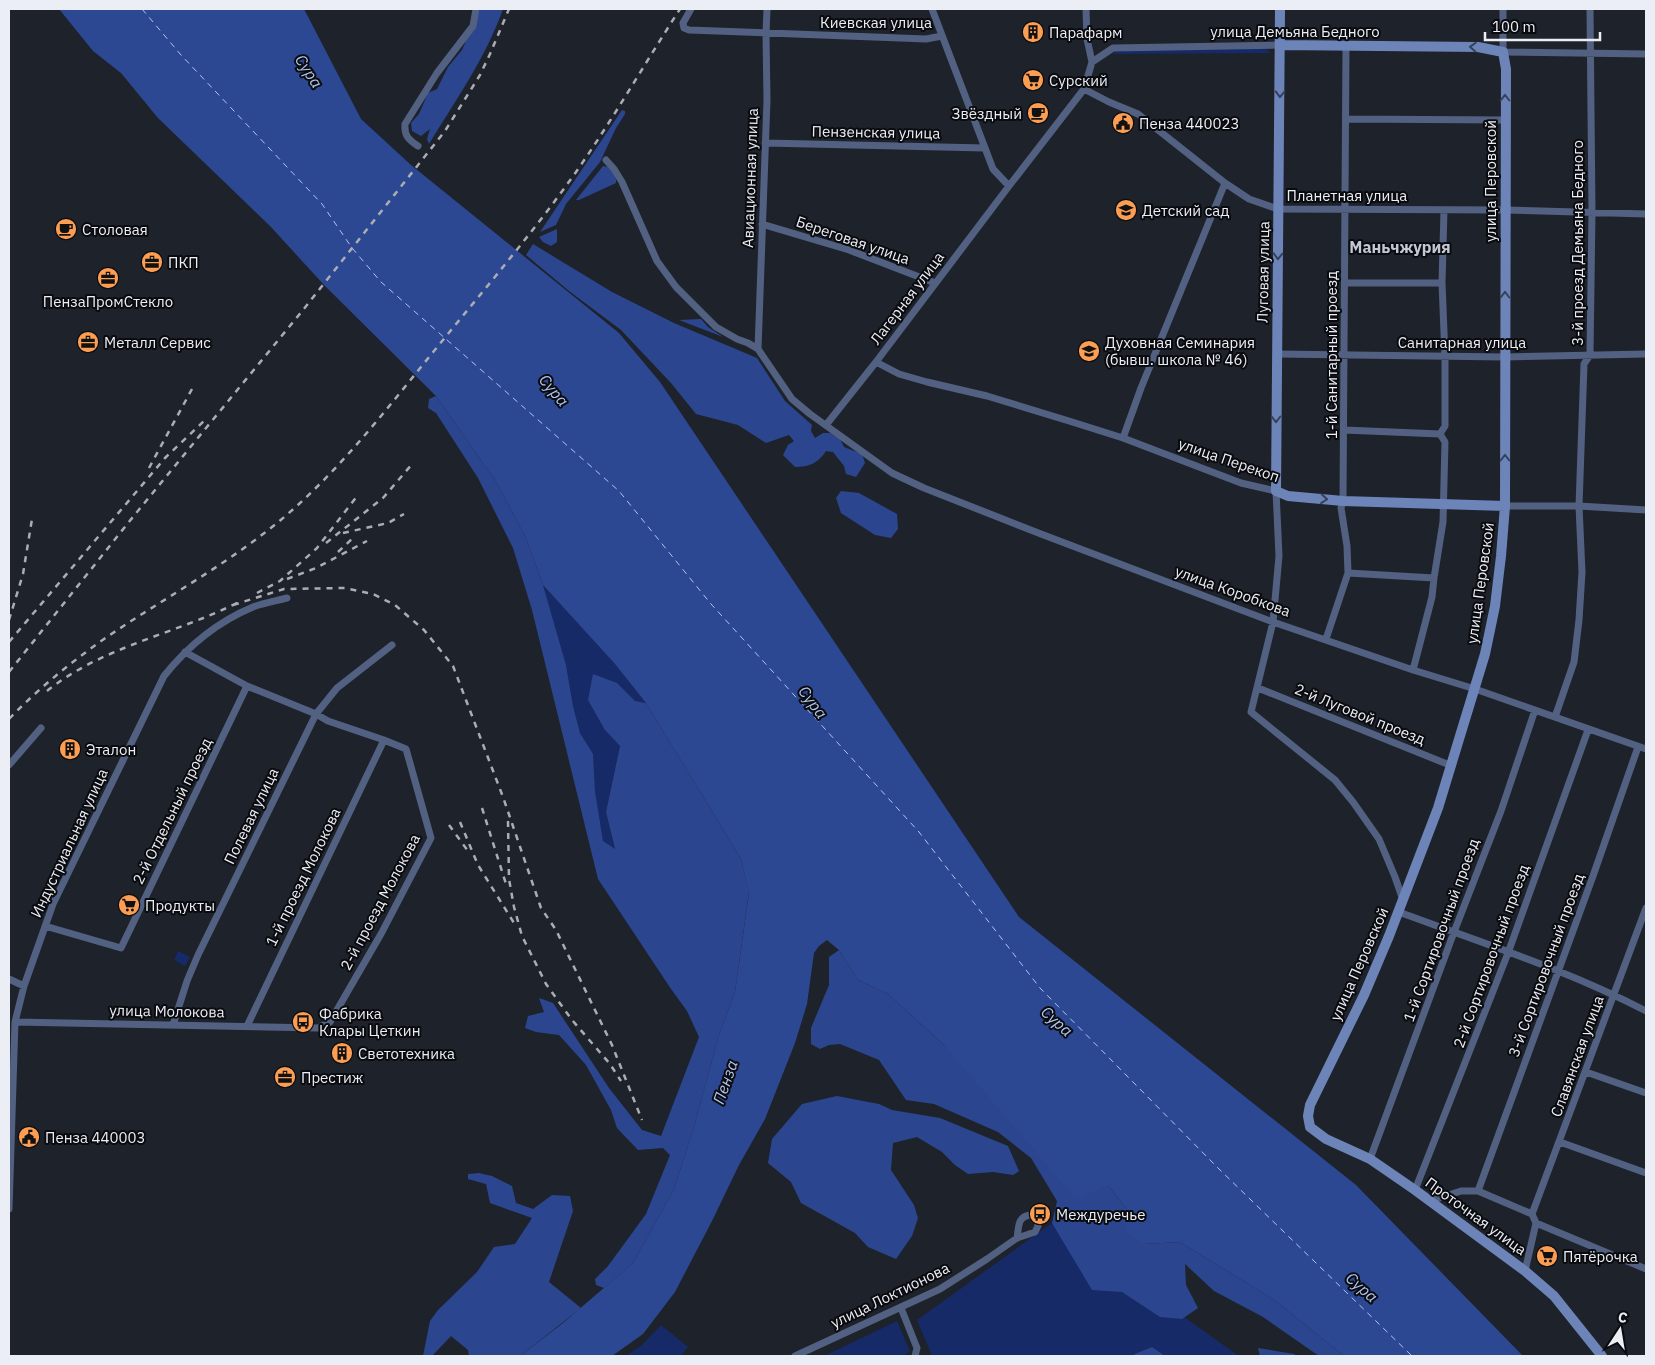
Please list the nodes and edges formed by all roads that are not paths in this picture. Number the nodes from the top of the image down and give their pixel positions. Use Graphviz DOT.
graph roads {
  1 [pos="476,9"];
  2 [pos="691,9"];
  3 [pos="767,9"];
  4 [pos="932,9"];
  5 [pos="1086,9"];
  6 [pos="1280,9"];
  7 [pos="1503,9"];
  8 [pos="1590,9"];
  9 [pos="766,34"];
  10 [pos="942,36"];
  11 [pos="1280,45"];
  12 [pos="1346,46"];
  13 [pos="1503,52"];
  14 [pos="1590,53"];
  15 [pos="1646,54"];
  16 [pos="1092,62"];
  17 [pos="1084,88"];
  18 [pos="1346,119"];
  19 [pos="1505,120"];
  20 [pos="765,143"];
  21 [pos="418,146"];
  22 [pos="985,148"];
  23 [pos="606,160"];
  24 [pos="1225,183"];
  25 [pos="1009,186"];
  26 [pos="1278,209"];
  27 [pos="1346,209"];
  28 [pos="1444,210"];
  29 [pos="1505,210"];
  30 [pos="1592,212"];
  31 [pos="1646,214"];
  32 [pos="762,224"];
  33 [pos="935,283"];
  34 [pos="1345,283"];
  35 [pos="1442,283"];
  36 [pos="758,349"];
  37 [pos="1277,354"];
  38 [pos="1646,354"];
  39 [pos="1344,355"];
  40 [pos="1590,355"];
  41 [pos="1445,356"];
  42 [pos="1505,357"];
  43 [pos="876,362"];
  44 [pos="826,425"];
  45 [pos="1344,430"];
  46 [pos="1440,434"];
  47 [pos="1123,438"];
  48 [pos="1276,491"];
  49 [pos="1344,501"];
  50 [pos="1444,504"];
  51 [pos="1505,506"];
  52 [pos="1579,506"];
  53 [pos="1646,510"];
  54 [pos="1348,573"];
  55 [pos="1434,578"];
  56 [pos="288,598"];
  57 [pos="1273,622"];
  58 [pos="1326,639"];
  59 [pos="392,645"];
  60 [pos="185,652"];
  61 [pos="1413,670"];
  62 [pos="247,686"];
  63 [pos="1258,688"];
  64 [pos="1475,689"];
  65 [pos="1535,710"];
  66 [pos="316,714"];
  67 [pos="1555,717"];
  68 [pos="41,728"];
  69 [pos="1588,730"];
  70 [pos="384,740"];
  71 [pos="1638,747"];
  72 [pos="1646,750"];
  73 [pos="9,765"];
  74 [pos="1452,766"];
  75 [pos="1403,901"];
  76 [pos="1646,908"];
  77 [pos="1399,912"];
  78 [pos="45,926"];
  79 [pos="1454,932"];
  80 [pos="1508,952"];
  81 [pos="1557,971"];
  82 [pos="9,979"];
  83 [pos="24,986"];
  84 [pos="1614,994"];
  85 [pos="1646,1011"];
  86 [pos="15,1022"];
  87 [pos="173,1025"];
  88 [pos="247,1026"];
  89 [pos="318,1028"];
  90 [pos="1586,1072"];
  91 [pos="11,1082"];
  92 [pos="1646,1094"];
  93 [pos="1310,1127"];
  94 [pos="1560,1142"];
  95 [pos="10,1146"];
  96 [pos="1370,1159"];
  97 [pos="1646,1173"];
  98 [pos="1415,1190"];
  99 [pos="1478,1191"];
  100 [pos="1430,1202"];
  101 [pos="9,1209"];
  102 [pos="1532,1214"];
  103 [pos="1536,1223"];
  104 [pos="1016,1238"];
  105 [pos="1646,1269"];
  106 [pos="1524,1270"];
  107 [pos="901,1308"];
  108 [pos="795,1356"];
  109 [pos="915,1356"];
  110 [pos="1602,1356"];
  1 -- 21 [label="street"];
  2 -- 9 [label="street, Киевская улица"];
  3 -- 9 [label="street, Авиационная улица"];
  4 -- 10 [label="street"];
  5 -- 16 [label="street"];
  6 -- 11 [label="main road, Луговая улица"];
  7 -- 13 [label="street"];
  8 -- 14 [label="street, 3-й проезд Демьяна Бедного"];
  9 -- 10 [label="street, Киевская улица"];
  9 -- 20 [label="street, Авиационная улица"];
  10 -- 22 [label="street"];
  11 -- 12 [label="main road, улица Демьяна Бедного"];
  11 -- 16 [label="street, улица Демьяна Бедного"];
  11 -- 26 [label="main road, Луговая улица, one-way"];
  13 -- 12 [label="main road, улица Демьяна Бедного, one-way"];
  12 -- 18 [label="street, 1-й Санитарный проезд"];
  13 -- 14 [label="street, улица Демьяна Бедного"];
  19 -- 13 [label="main road, улица Перовской, one-way"];
  14 -- 15 [label="street, улица Демьяна Бедного"];
  14 -- 30 [label="street, 3-й проезд Демьяна Бедного"];
  16 -- 17 [label="street"];
  17 -- 24 [label="street, Планетная улица"];
  17 -- 25 [label="street, Лагерная улица"];
  18 -- 19 [label="street"];
  18 -- 27 [label="street, 1-й Санитарный проезд"];
  19 -- 29 [label="main road, улица Перовской"];
  20 -- 22 [label="street, Пензенская улица"];
  20 -- 32 [label="street, Авиационная улица"];
  22 -- 25 [label="street"];
  23 -- 36 [label="street"];
  24 -- 26 [label="street, Планетная улица"];
  24 -- 47 [label="street"];
  25 -- 33 [label="street, Лагерная улица"];
  26 -- 27 [label="street, Планетная улица"];
  26 -- 37 [label="main road, Луговая улица, one-way"];
  27 -- 28 [label="street, Планетная улица"];
  27 -- 34 [label="street, 1-й Санитарный проезд"];
  28 -- 29 [label="street, Планетная улица"];
  28 -- 35 [label="street"];
  29 -- 30 [label="street, Планетная улица"];
  42 -- 29 [label="main road, улица Перовской, one-way"];
  30 -- 31 [label="street, Планетная улица"];
  30 -- 40 [label="street, 3-й проезд Демьяна Бедного"];
  32 -- 33 [label="street, Береговая улица"];
  32 -- 36 [label="street, Авиационная улица"];
  33 -- 43 [label="street, Лагерная улица"];
  34 -- 35 [label="street"];
  34 -- 39 [label="street, 1-й Санитарный проезд"];
  35 -- 41 [label="street"];
  36 -- 44 [label="street, улица Коробкова"];
  37 -- 39 [label="street, Санитарная улица"];
  37 -- 48 [label="main road, Луговая улица, one-way"];
  38 -- 40 [label="street, Санитарная улица"];
  39 -- 41 [label="street, Санитарная улица"];
  39 -- 45 [label="street, 1-й Санитарный проезд"];
  40 -- 42 [label="street, Санитарная улица"];
  40 -- 52 [label="street, 3-й проезд Демьяна Бедного"];
  41 -- 42 [label="street, Санитарная улица"];
  41 -- 46 [label="street"];
  51 -- 42 [label="main road, улица Перовской, one-way"];
  43 -- 44 [label="street, Лагерная улица"];
  43 -- 47 [label="street, улица Перекоп"];
  44 -- 57 [label="street, улица Коробкова"];
  45 -- 46 [label="street"];
  45 -- 49 [label="street, 1-й Санитарный проезд"];
  46 -- 50 [label="street"];
  47 -- 48 [label="street, улица Перекоп"];
  48 -- 49 [label="main road, улица Перекоп, one-way"];
  48 -- 57 [label="street, Луговая улица"];
  49 -- 50 [label="main road, улица Перекоп"];
  49 -- 54 [label="street, 1-й Санитарный проезд"];
  50 -- 51 [label="main road, улица Перекоп"];
  50 -- 55 [label="street"];
  51 -- 52 [label="street, улица Перекоп"];
  51 -- 64 [label="main road, улица Перовской"];
  52 -- 53 [label="street, улица Перекоп"];
  52 -- 67 [label="street"];
  54 -- 55 [label="street"];
  54 -- 58 [label="street"];
  55 -- 61 [label="street"];
  56 -- 60 [label="street, Индустриальная улица"];
  57 -- 58 [label="street, улица Коробкова"];
  57 -- 63 [label="street, Луговая улица"];
  58 -- 61 [label="street, улица Коробкова"];
  59 -- 66 [label="street, Полевая улица"];
  60 -- 62 [label="street"];
  60 -- 78 [label="street, Индустриальная улица"];
  61 -- 64 [label="street, улица Коробкова"];
  62 -- 66 [label="street"];
  62 -- 78 [label="street, 2-й Отдельный проезд"];
  63 -- 74 [label="street, 2-й Луговой проезд"];
  63 -- 75 [label="street, Луговая улица"];
  64 -- 65 [label="street, улица Коробкова"];
  64 -- 74 [label="main road, улица Перовской"];
  65 -- 67 [label="street, улица Коробкова"];
  65 -- 79 [label="street, 1-й Сортировочный проезд"];
  66 -- 70 [label="street"];
  66 -- 87 [label="street, Полевая улица"];
  67 -- 69 [label="street, улица Коробкова"];
  68 -- 73 [label="street"];
  69 -- 71 [label="street, улица Коробкова"];
  69 -- 80 [label="street, 2-й Сортировочный проезд"];
  70 -- 88 [label="street, 1-й проезд Молокова"];
  70 -- 89 [label="street, 2-й проезд Молокова"];
  71 -- 72 [label="street, улица Коробкова"];
  71 -- 81 [label="street, 3-й Сортировочный проезд"];
  74 -- 75 [label="main road, улица Перовской"];
  75 -- 77 [label="main road, улица Перовской"];
  76 -- 84 [label="street, Славянская улица"];
  77 -- 79 [label="street"];
  77 -- 93 [label="main road, улица Перовской"];
  78 -- 83 [label="street, Индустриальная улица"];
  79 -- 80 [label="street"];
  79 -- 96 [label="street, 1-й Сортировочный проезд"];
  80 -- 81 [label="street"];
  80 -- 98 [label="street, 2-й Сортировочный проезд"];
  81 -- 84 [label="street"];
  81 -- 99 [label="street, 3-й Сортировочный проезд"];
  82 -- 83 [label="street"];
  83 -- 86 [label="street, Индустриальная улица"];
  84 -- 85 [label="street"];
  84 -- 90 [label="street, Славянская улица"];
  86 -- 87 [label="street, улица Молокова"];
  86 -- 91 [label="street, Индустриальная улица"];
  87 -- 88 [label="street, улица Молокова"];
  88 -- 89 [label="street, улица Молокова"];
  90 -- 92 [label="street"];
  90 -- 94 [label="street, Славянская улица"];
  91 -- 95 [label="street, Индустриальная улица"];
  93 -- 96 [label="main road, Проточная улица"];
  94 -- 97 [label="street"];
  94 -- 102 [label="street, Славянская улица"];
  95 -- 101 [label="street, Индустриальная улица"];
  96 -- 98 [label="main road, Проточная улица"];
  98 -- 100 [label="main road, Проточная улица"];
  99 -- 100 [label="street"];
  99 -- 102 [label="street"];
  100 -- 106 [label="main road, Проточная улица"];
  102 -- 103 [label="street"];
  103 -- 105 [label="street"];
  103 -- 106 [label="street"];
  104 -- 104 [label="street, улица Локтионова"];
  104 -- 107 [label="street, улица Локтионова"];
  106 -- 110 [label="main road, Проточная улица"];
  107 -- 108 [label="street, улица Локтионова"];
  107 -- 109 [label="street"];
}
